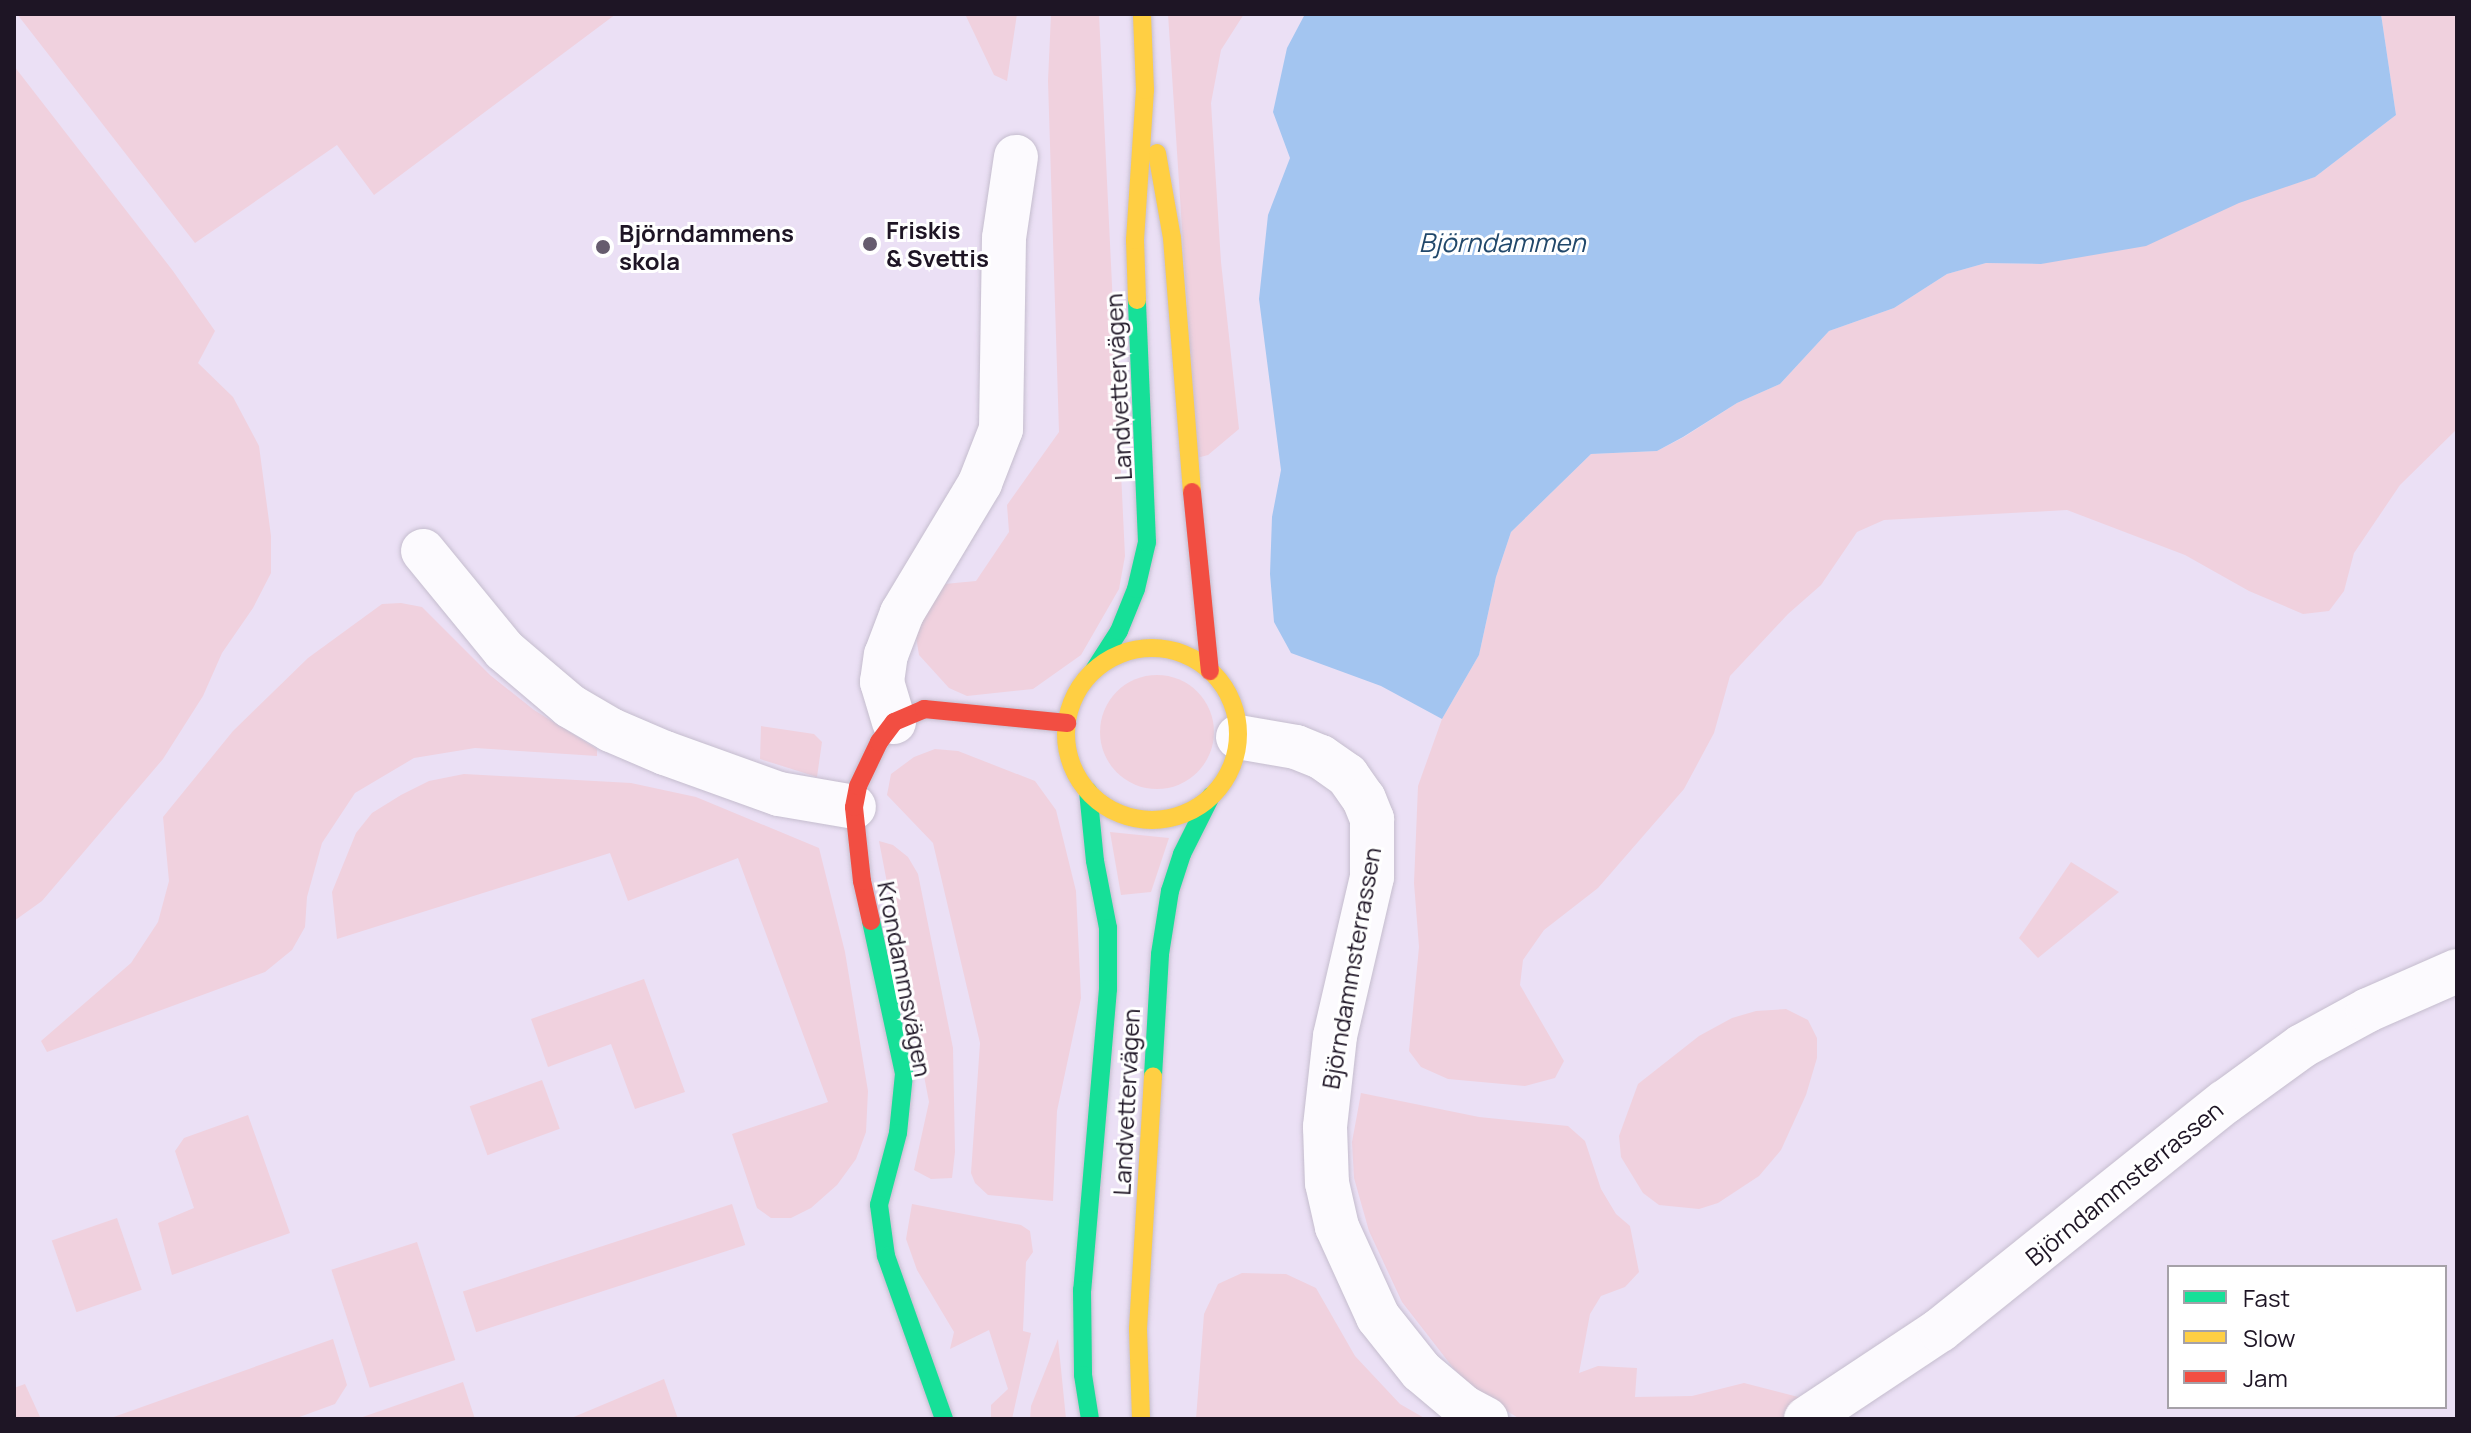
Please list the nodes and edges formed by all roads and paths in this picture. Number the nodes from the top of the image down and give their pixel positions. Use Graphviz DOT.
graph roads {
  1 [pos="1142,14"];
  2 [pos="1145,90"];
  3 [pos="1016,157"];
  4 [pos="423,551"];
  5 [pos="1094,670"];
  6 [pos="1210,671"];
  7 [pos="894,722"];
  8 [pos="1067,723"];
  9 [pos="1238,737"];
  10 [pos="1088,791"];
  11 [pos="1211,796"];
  12 [pos="854,807"];
  13 [pos="2457,971"];
  14 [pos="944,1419"];
  15 [pos="1090,1419"];
  16 [pos="1141,1419"];
  17 [pos="1486,1419"];
  18 [pos="1806,1419"];
  1 -- 2 [label="street, Landvettervägen"];
  2 -- 5 [label="street, Landvettervägen"];
  2 -- 6 [label="street, Landvettervägen"];
  3 -- 7 [label="street"];
  4 -- 12 [label="street"];
  5 -- 6 [label="street"];
  5 -- 8 [label="street"];
  6 -- 9 [label="street"];
  7 -- 8 [label="street"];
  7 -- 12 [label="street, Krondammsvägen"];
  8 -- 10 [label="street"];
  9 -- 11 [label="street"];
  9 -- 17 [label="street, Björndammsterrassen"];
  10 -- 11 [label="street"];
  10 -- 15 [label="street, Landvettervägen"];
  11 -- 16 [label="street, Landvettervägen"];
  12 -- 14 [label="street, Krondammsvägen"];
  13 -- 18 [label="street, Björndammsterrassen"];
}
